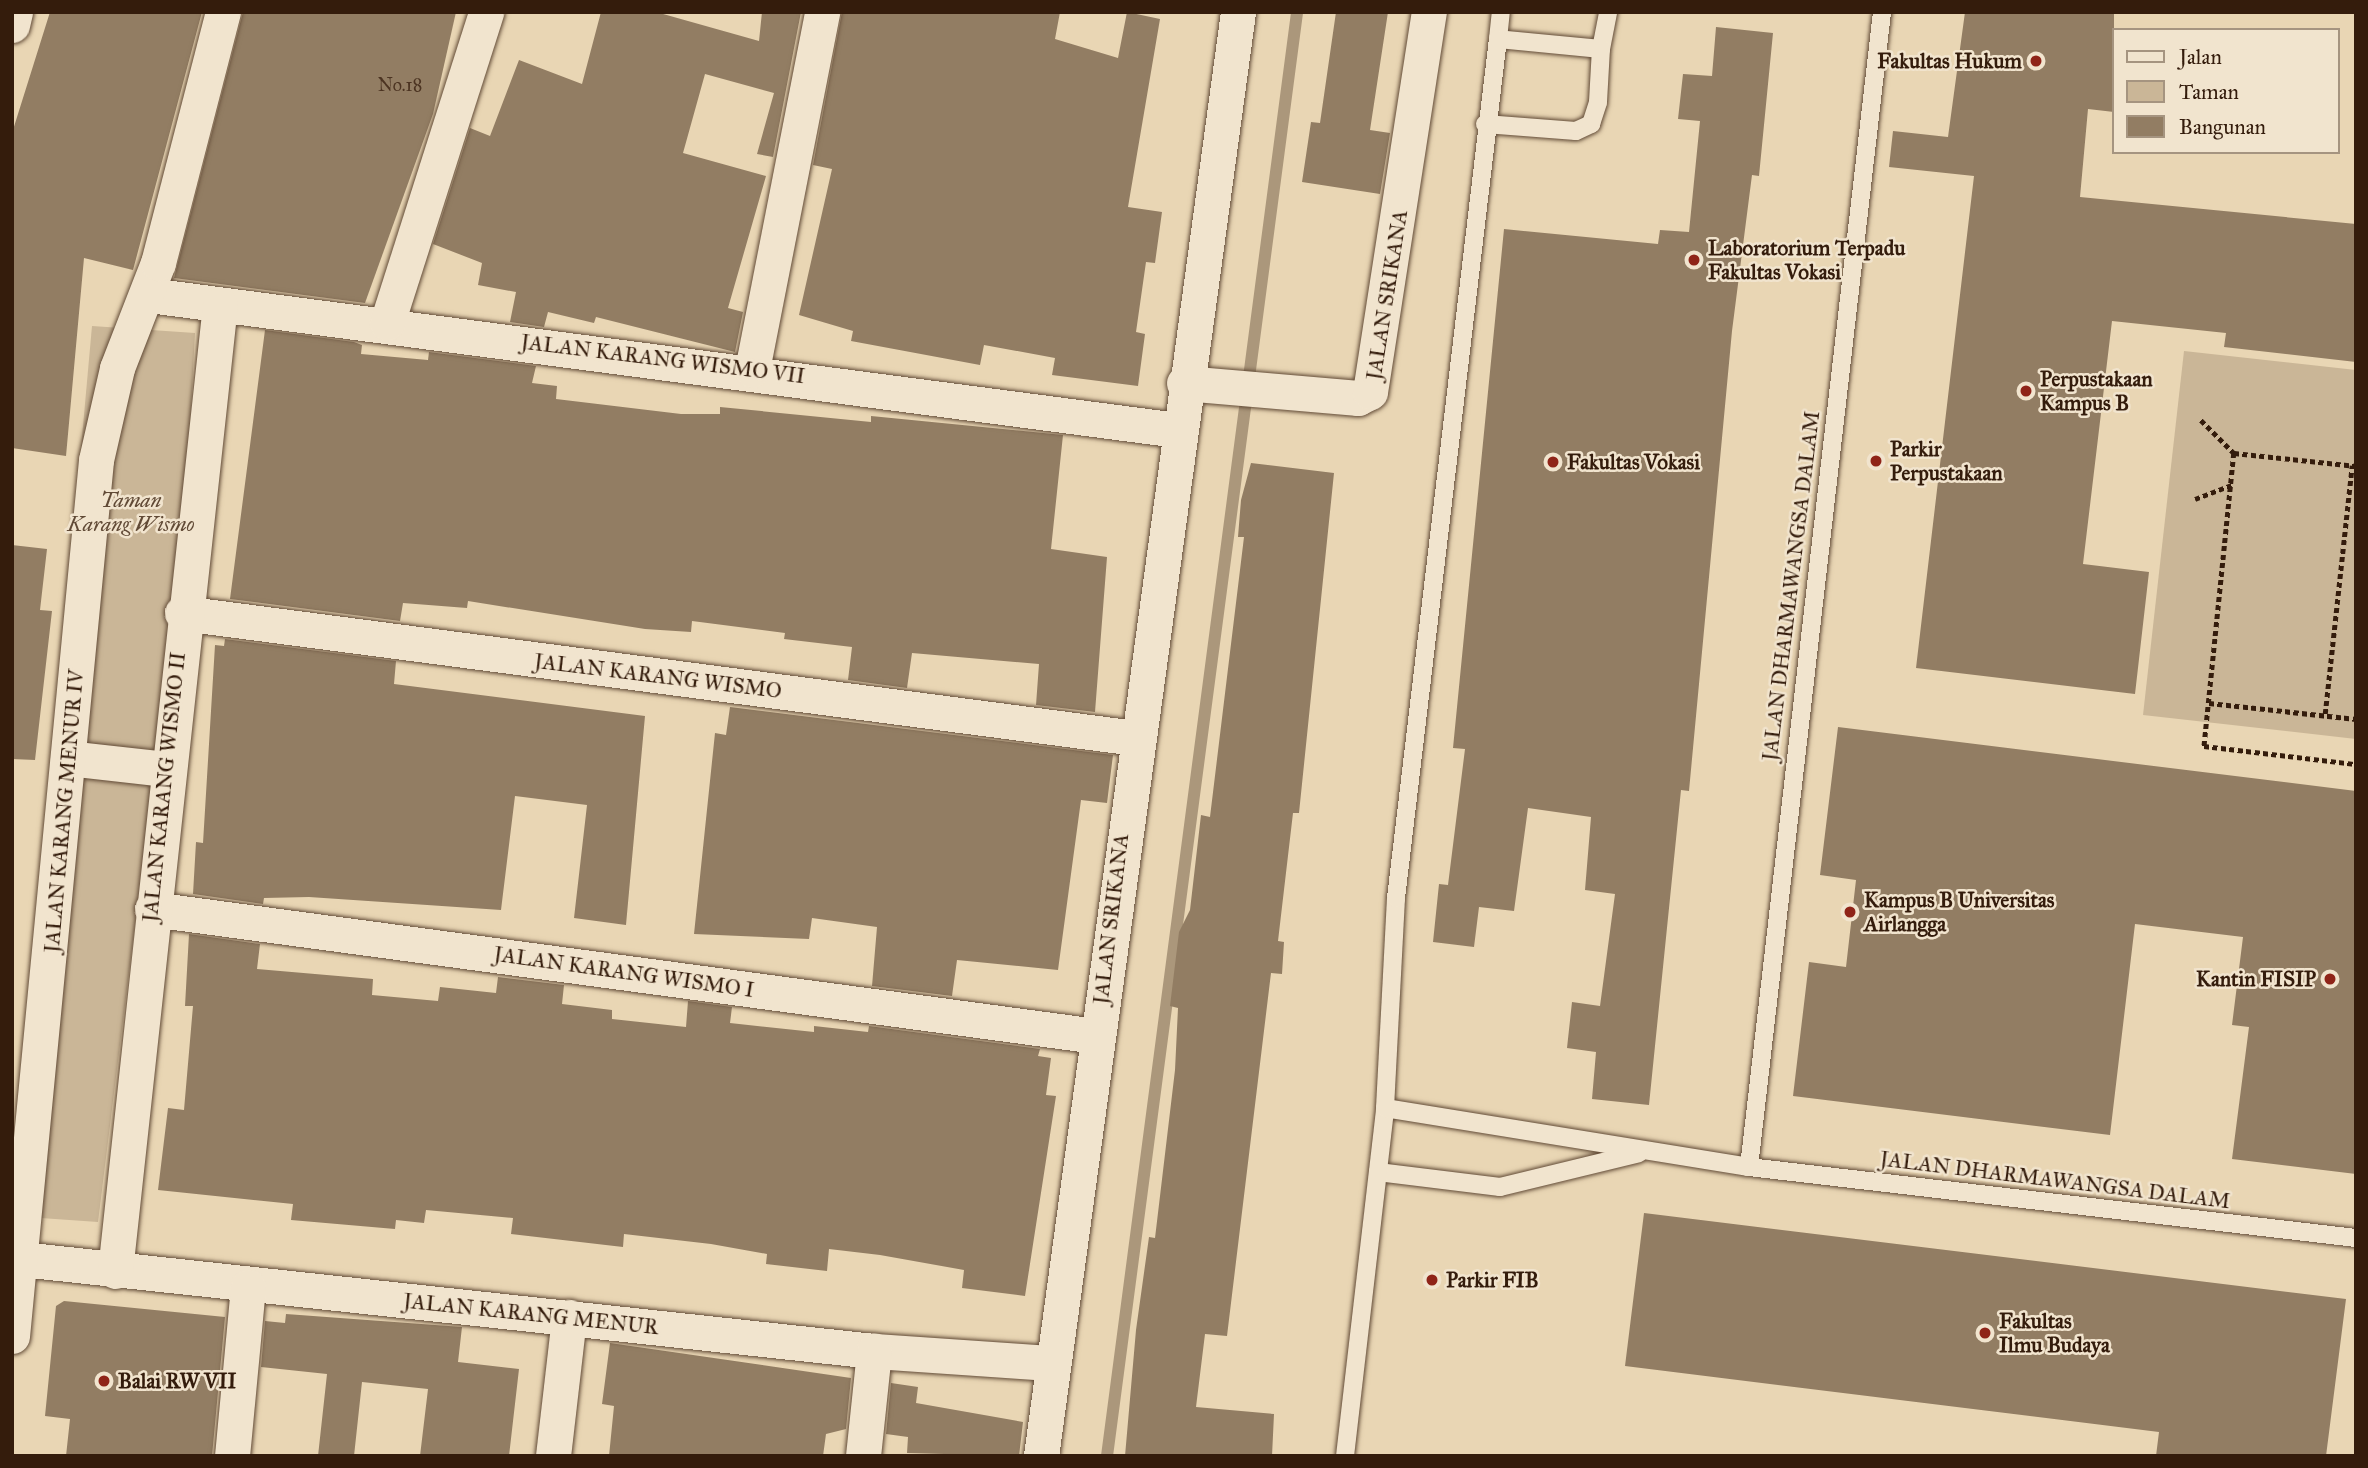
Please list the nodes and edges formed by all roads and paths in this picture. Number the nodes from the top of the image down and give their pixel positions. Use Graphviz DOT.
graph roads {
  1 [pos="15,12"];
  2 [pos="223,12"];
  3 [pos="486,12"];
  4 [pos="822,12"];
  5 [pos="1238,12"];
  6 [pos="1429,12"];
  7 [pos="1501,12"];
  8 [pos="1608,12"];
  9 [pos="1882,12"];
  10 [pos="12,25"];
  11 [pos="1497,39"];
  12 [pos="1601,50"];
  13 [pos="1485,124"];
  14 [pos="149,295"];
  15 [pos="220,304"];
  16 [pos="387,323"];
  17 [pos="752,370"];
  18 [pos="1200,385"];
  19 [pos="2201,420"];
  20 [pos="1177,430"];
  21 [pos="2234,453"];
  22 [pos="2354,466"];
  23 [pos="2231,485"];
  24 [pos="2195,499"];
  25 [pos="182,613"];
  26 [pos="2209,703"];
  27 [pos="2325,714"];
  28 [pos="2356,719"];
  29 [pos="1135,738"];
  30 [pos="68,758"];
  31 [pos="2356,764"];
  32 [pos="166,769"];
  33 [pos="152,909"];
  34 [pos="1096,1036"];
  35 [pos="1385,1108"];
  36 [pos="1649,1150"];
  37 [pos="1749,1167"];
  38 [pos="1378,1172"];
  39 [pos="2356,1238"];
  40 [pos="17,1259"];
  41 [pos="116,1271"];
  42 [pos="248,1287"];
  43 [pos="569,1317"];
  44 [pos="12,1336"];
  45 [pos="874,1351"];
  46 [pos="1051,1363"];
  47 [pos="232,1456"];
  48 [pos="553,1456"];
  49 [pos="863,1456"];
  50 [pos="1041,1456"];
  51 [pos="1345,1456"];
  1 -- 10 [label="street"];
  2 -- 14 [label="street, JALAN KARANG MENUR IV"];
  3 -- 16 [label="street"];
  4 -- 17 [label="street"];
  5 -- 18 [label="street, JALAN SRIKANA"];
  6 -- 18 [label="street, JALAN SRIKANA"];
  7 -- 11 [label="lane"];
  8 -- 12 [label="lane"];
  9 -- 37 [label="lane, JALAN DHARMAWANGSA DALAM"];
  11 -- 12 [label="lane"];
  11 -- 13 [label="lane"];
  12 -- 13 [label="lane"];
  13 -- 35 [label="lane"];
  14 -- 15 [label="street, JALAN KARANG WISMO VII"];
  14 -- 30 [label="street, JALAN KARANG MENUR IV"];
  15 -- 16 [label="street, JALAN KARANG WISMO VII"];
  15 -- 25 [label="street, JALAN KARANG WISMO II"];
  16 -- 17 [label="street, JALAN KARANG WISMO VII"];
  17 -- 20 [label="street, JALAN KARANG WISMO VII"];
  18 -- 20 [label="street, JALAN SRIKANA"];
  19 -- 21 [label="path"];
  20 -- 29 [label="street, JALAN SRIKANA"];
  21 -- 22 [label="path"];
  21 -- 23 [label="path"];
  22 -- 27 [label="path"];
  23 -- 24 [label="path"];
  23 -- 26 [label="path"];
  25 -- 29 [label="street, JALAN KARANG WISMO"];
  25 -- 32 [label="street, JALAN KARANG WISMO II"];
  26 -- 27 [label="path"];
  26 -- 31 [label="path"];
  27 -- 28 [label="path"];
  29 -- 34 [label="street, JALAN SRIKANA"];
  30 -- 32 [label="street"];
  30 -- 40 [label="street, JALAN KARANG MENUR IV"];
  32 -- 33 [label="street, JALAN KARANG WISMO II"];
  33 -- 34 [label="street, JALAN KARANG WISMO I"];
  33 -- 41 [label="street, JALAN KARANG WISMO II"];
  34 -- 46 [label="street, JALAN SRIKANA"];
  35 -- 36 [label="lane, JALAN DHARMAWANGSA DALAM"];
  35 -- 38 [label="lane"];
  36 -- 37 [label="lane, JALAN DHARMAWANGSA DALAM"];
  36 -- 38 [label="lane, JALAN DHARMAWANGSA DALAM"];
  37 -- 39 [label="lane, JALAN DHARMAWANGSA DALAM"];
  38 -- 51 [label="lane"];
  40 -- 41 [label="street, JALAN KARANG MENUR"];
  40 -- 44 [label="street, JALAN KARANG MENUR IV"];
  41 -- 42 [label="street, JALAN KARANG MENUR"];
  42 -- 43 [label="street, JALAN KARANG MENUR"];
  42 -- 47 [label="street"];
  43 -- 45 [label="street, JALAN KARANG MENUR"];
  43 -- 48 [label="street"];
  45 -- 46 [label="street, JALAN KARANG MENUR"];
  45 -- 49 [label="street"];
  46 -- 50 [label="street, JALAN SRIKANA"];
}
